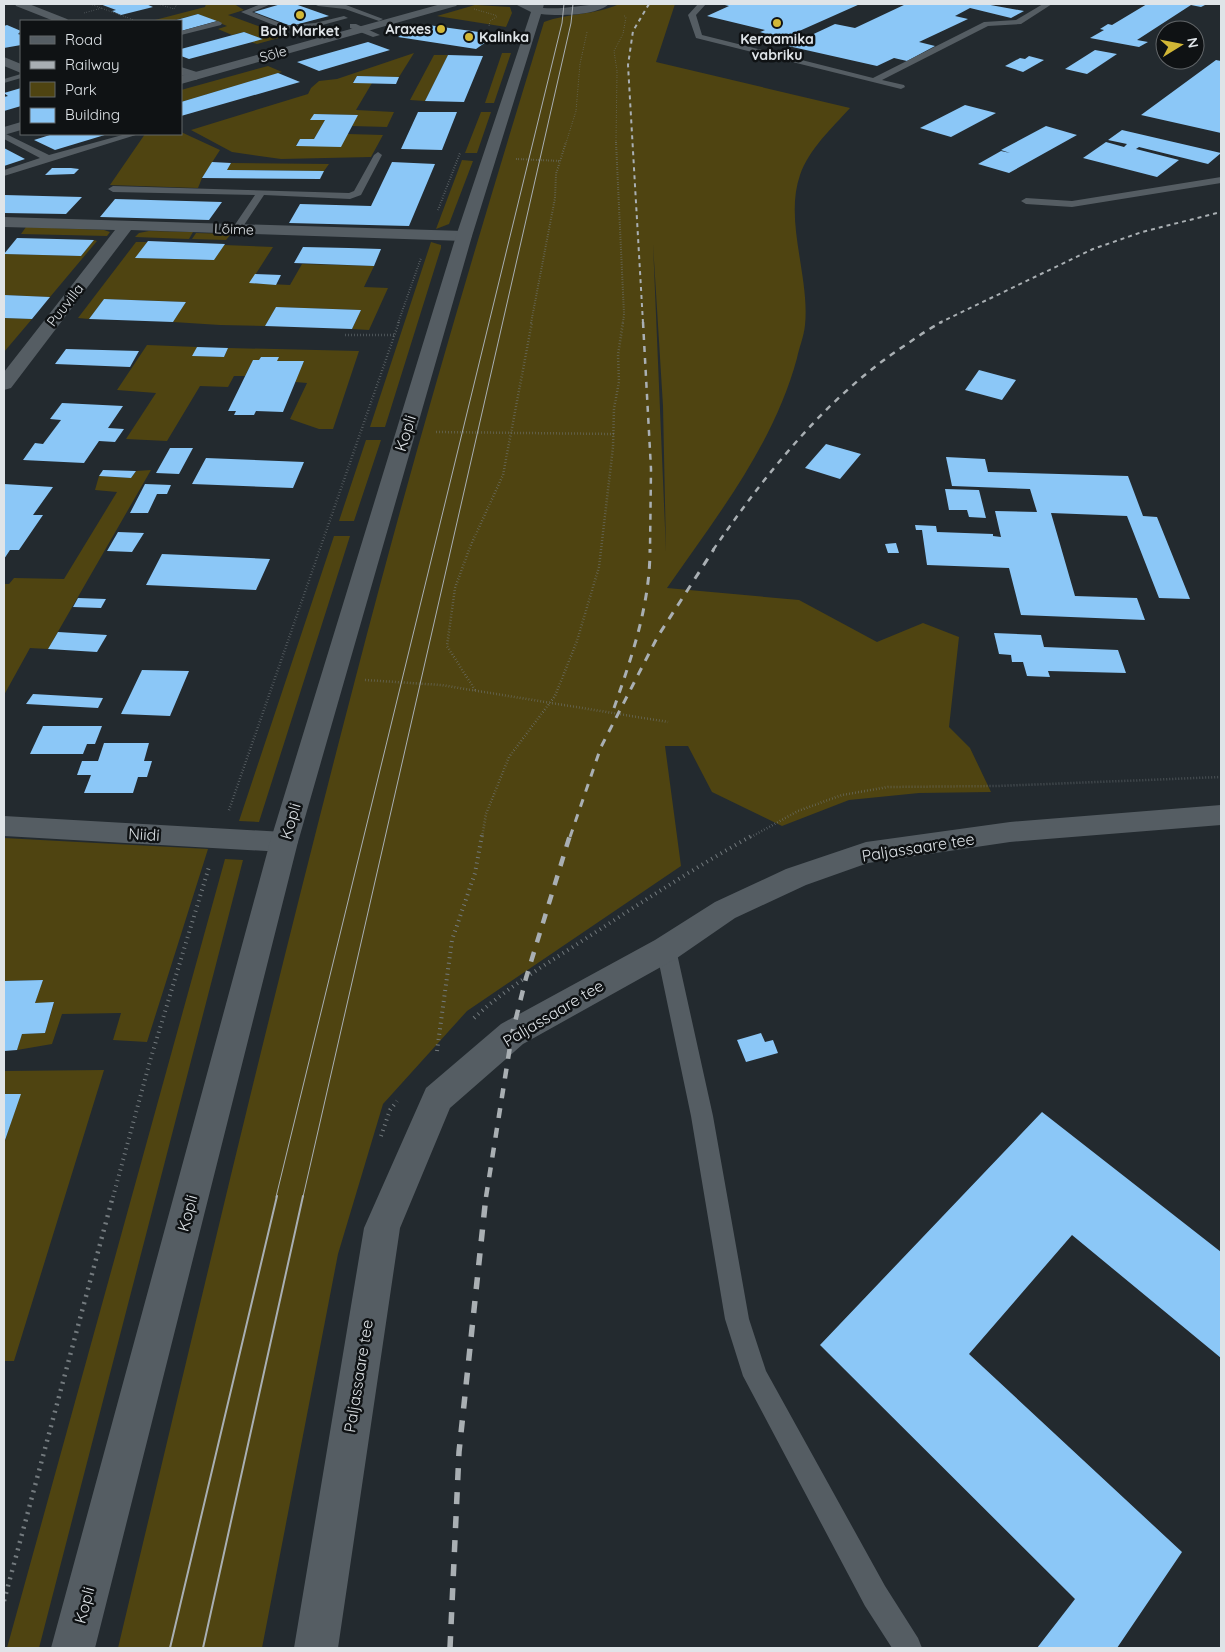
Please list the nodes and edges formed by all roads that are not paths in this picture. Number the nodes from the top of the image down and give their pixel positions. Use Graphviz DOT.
graph roads {
  1 [pos="20,4"];
  2 [pos="267,4"];
  3 [pos="318,4"];
  4 [pos="434,4"];
  5 [pos="452,4"];
  6 [pos="602,4"];
  7 [pos="702,4"];
  8 [pos="1048,4"];
  9 [pos="533,6"];
  10 [pos="379,19"];
  11 [pos="60,20"];
  12 [pos="218,23"];
  13 [pos="353,24"];
  14 [pos="182,33"];
  15 [pos="376,35"];
  16 [pos="4,61"];
  17 [pos="20,69"];
  18 [pos="186,75"];
  19 [pos="20,76"];
  20 [pos="874,80"];
  21 [pos="4,81"];
  22 [pos="901,87"];
  23 [pos="20,119"];
  24 [pos="4,124"];
  25 [pos="20,126"];
  26 [pos="4,131"];
  27 [pos="131,135"];
  28 [pos="4,136"];
  29 [pos="378,156"];
  30 [pos="48,158"];
  31 [pos="4,172"];
  32 [pos="1221,180"];
  33 [pos="113,188"];
  34 [pos="261,192"];
  35 [pos="1026,201"];
  36 [pos="4,222"];
  37 [pos="126,226"];
  38 [pos="237,229"];
  39 [pos="464,236"];
  40 [pos="4,384"];
  41 [pos="1221,815"];
  42 [pos="4,826"];
  43 [pos="284,842"];
  44 [pos="666,948"];
  45 [pos="73,1648"];
  46 [pos="316,1648"];
  47 [pos="908,1648"];
  1 -- 11 [label="street"];
  2 -- 13 [label="lane"];
  3 -- 10 [label="lane"];
  4 -- 10 [label="street, Sõle"];
  5 -- 13 [label="street, Sõle"];
  6 -- 9 [label="street"];
  7 -- 20 [label="lane"];
  8 -- 20 [label="lane"];
  9 -- 39 [label="street, Kopli"];
  10 -- 13 [label="street, Sõle"];
  12 -- 14 [label="lane"];
  13 -- 15 [label="lane"];
  13 -- 18 [label="street, Sõle"];
  16 -- 17 [label="street"];
  19 -- 21 [label="lane"];
  20 -- 22 [label="lane"];
  23 -- 24 [label="street"];
  25 -- 26 [label="street"];
  27 -- 30 [label="lane"];
  28 -- 30 [label="lane"];
  29 -- 34 [label="lane"];
  30 -- 31 [label="lane"];
  32 -- 35 [label="lane"];
  33 -- 34 [label="lane"];
  34 -- 38 [label="lane"];
  36 -- 37 [label="street, Lõime"];
  37 -- 38 [label="street, Lõime"];
  37 -- 40 [label="street, Puuvilla"];
  38 -- 39 [label="street, Lõime"];
  39 -- 43 [label="street, Kopli"];
  41 -- 44 [label="street, Paljassaare tee"];
  42 -- 43 [label="street, Niidi"];
  43 -- 45 [label="street, Kopli"];
  44 -- 46 [label="street, Paljassaare tee"];
  44 -- 47 [label="lane"];
}
